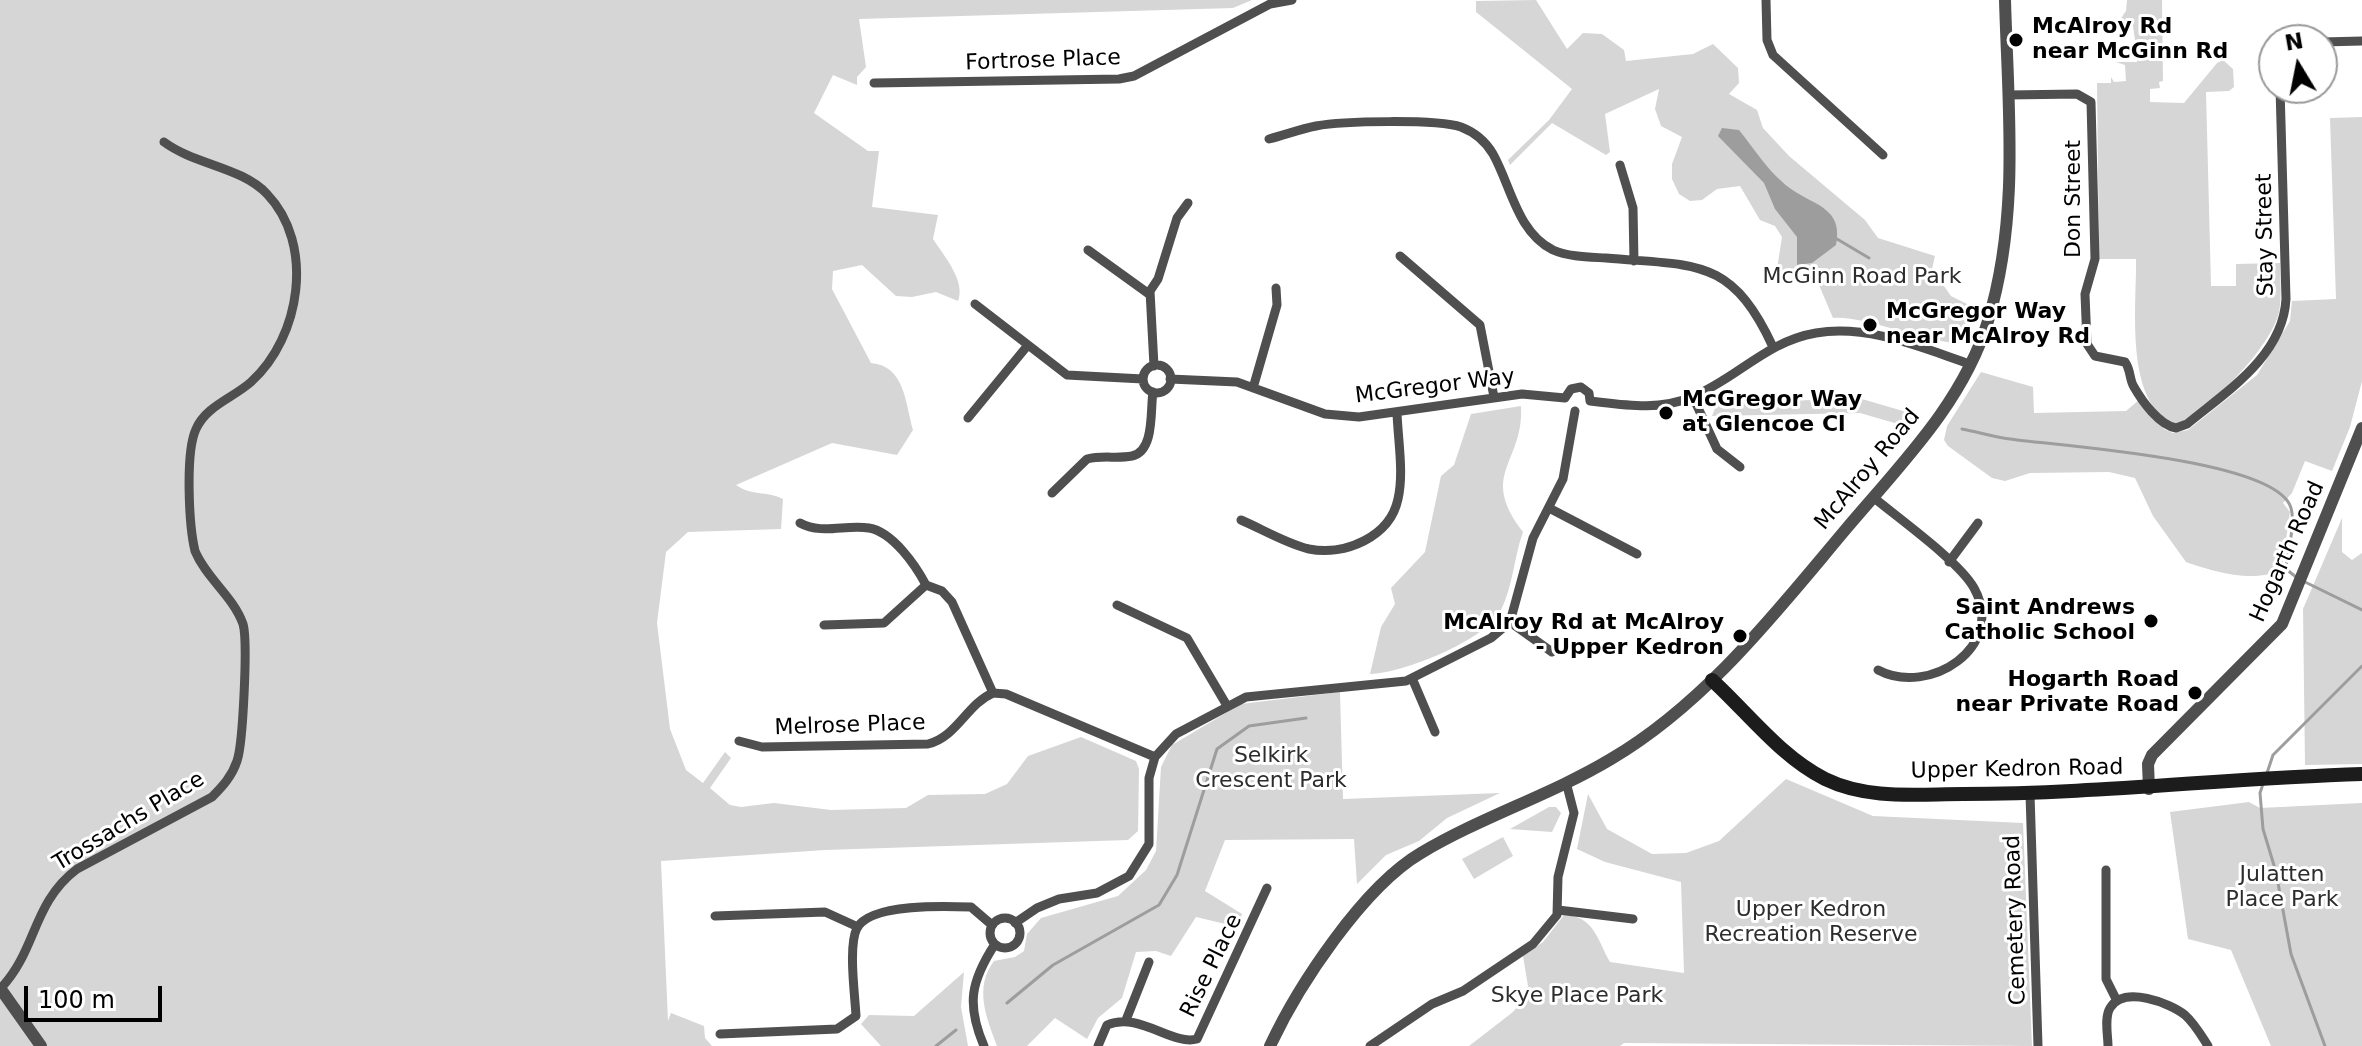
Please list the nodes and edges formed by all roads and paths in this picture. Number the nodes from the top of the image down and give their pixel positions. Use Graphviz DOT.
graph roads {
  1 [pos="1292,0"];
  2 [pos="1766,0"];
  3 [pos="2005,0"];
  4 [pos="2362,41"];
  5 [pos="2338,42"];
  6 [pos="874,83"];
  7 [pos="2008,95"];
  8 [pos="2280,104"];
  9 [pos="1269,139"];
  10 [pos="164,142"];
  11 [pos="1883,155"];
  12 [pos="1620,165"];
  13 [pos="1188,203"];
  14 [pos="1088,250"];
  15 [pos="1400,256"];
  16 [pos="1634,261"];
  17 [pos="1276,288"];
  18 [pos="1149,294"];
  19 [pos="975,304"];
  20 [pos="1028,345"];
  21 [pos="1773,347"];
  22 [pos="1970,364"];
  23 [pos="1154,366"];
  24 [pos="1143,379"];
  25 [pos="1170,379"];
  26 [pos="1253,388"];
  27 [pos="1153,392"];
  28 [pos="1494,397"];
  29 [pos="1693,397"];
  30 [pos="2141,397"];
  31 [pos="1565,398"];
  32 [pos="1590,401"];
  33 [pos="1575,411"];
  34 [pos="1397,413"];
  35 [pos="968,418"];
  36 [pos="2362,428"];
  37 [pos="1740,467"];
  38 [pos="1052,493"];
  39 [pos="1873,497"];
  40 [pos="1549,508"];
  41 [pos="1241,520"];
  42 [pos="800,523"];
  43 [pos="1978,523"];
  44 [pos="1637,554"];
  45 [pos="1949,562"];
  46 [pos="926,585"];
  47 [pos="1117,605"];
  48 [pos="1510,622"];
  49 [pos="824,625"];
  50 [pos="1552,652"];
  51 [pos="1878,670"];
  52 [pos="1412,678"];
  53 [pos="1712,680"];
  54 [pos="993,693"];
  55 [pos="1226,704"];
  56 [pos="1435,732"];
  57 [pos="739,741"];
  58 [pos="1155,757"];
  59 [pos="2362,774"];
  60 [pos="1566,782"];
  61 [pos="2149,789"];
  62 [pos="2030,794"];
  63 [pos="2106,870"];
  64 [pos="1267,888"];
  65 [pos="1558,910"];
  66 [pos="715,916"];
  67 [pos="1633,919"];
  68 [pos="1015,923"];
  69 [pos="992,925"];
  70 [pos="858,927"];
  71 [pos="995,944"];
  72 [pos="1149,962"];
  73 [pos="0,988"];
  74 [pos="2117,1001"];
  75 [pos="1126,1020"];
  76 [pos="720,1034"];
  77 [pos="41,1046"];
  78 [pos="984,1046"];
  79 [pos="1098,1046"];
  80 [pos="1270,1046"];
  81 [pos="1370,1046"];
  82 [pos="2038,1046"];
  83 [pos="2108,1046"];
  84 [pos="2208,1046"];
  1 -- 6 [label="street, Fortrose Place"];
  2 -- 11 [label="street"];
  3 -- 7 [label="street, McAlroy Road"];
  4 -- 5 [label="street"];
  7 -- 22 [label="street, McAlroy Road"];
  7 -- 30 [label="street, Don Street"];
  8 -- 30 [label="street, Stay Street"];
  9 -- 16 [label="street"];
  10 -- 73 [label="street, Trossachs Place"];
  12 -- 16 [label="street"];
  13 -- 18 [label="street"];
  14 -- 18 [label="street"];
  15 -- 28 [label="street"];
  16 -- 21 [label="street"];
  17 -- 26 [label="street"];
  18 -- 23 [label="street"];
  19 -- 20 [label="street"];
  20 -- 24 [label="street"];
  20 -- 35 [label="street"];
  21 -- 22 [label="street"];
  21 -- 29 [label="street"];
  22 -- 39 [label="street, McAlroy Road"];
  23 -- 24 [label="street"];
  23 -- 25 [label="street"];
  24 -- 27 [label="street"];
  25 -- 26 [label="street, McGregor Way"];
  25 -- 27 [label="street"];
  26 -- 34 [label="street, McGregor Way"];
  27 -- 38 [label="street"];
  28 -- 31 [label="street, McGregor Way"];
  28 -- 34 [label="street, McGregor Way"];
  29 -- 32 [label="street"];
  29 -- 37 [label="street"];
  31 -- 32 [label="street"];
  31 -- 33 [label="street"];
  32 -- 33 [label="street"];
  33 -- 40 [label="street"];
  34 -- 41 [label="street"];
  36 -- 61 [label="street, Hogarth Road"];
  39 -- 45 [label="street"];
  39 -- 53 [label="street, McAlroy Road"];
  40 -- 44 [label="street"];
  40 -- 48 [label="street"];
  42 -- 46 [label="street"];
  43 -- 45 [label="street"];
  45 -- 51 [label="street"];
  46 -- 49 [label="street"];
  46 -- 54 [label="street"];
  47 -- 55 [label="street"];
  48 -- 50 [label="street"];
  48 -- 52 [label="street"];
  52 -- 55 [label="street"];
  52 -- 56 [label="street"];
  53 -- 60 [label="street, McAlroy Road"];
  53 -- 62 [label="main road, Upper Kedron Road"];
  54 -- 57 [label="street, Melrose Place"];
  54 -- 58 [label="street"];
  55 -- 58 [label="street"];
  58 -- 68 [label="street"];
  59 -- 61 [label="main road, Upper Kedron Road"];
  60 -- 65 [label="street"];
  60 -- 80 [label="street, McAlroy Road"];
  61 -- 62 [label="main road, Upper Kedron Road"];
  62 -- 82 [label="street, Cemetery Road"];
  63 -- 74 [label="street"];
  64 -- 75 [label="street, Rise Place"];
  65 -- 67 [label="street"];
  65 -- 81 [label="street"];
  66 -- 70 [label="street"];
  68 -- 69 [label="street"];
  68 -- 71 [label="street"];
  69 -- 70 [label="street"];
  69 -- 71 [label="street"];
  70 -- 76 [label="street"];
  71 -- 78 [label="street"];
  72 -- 75 [label="street"];
  73 -- 77 [label="street"];
  74 -- 83 [label="street"];
  74 -- 84 [label="street"];
  75 -- 79 [label="street"];
}
